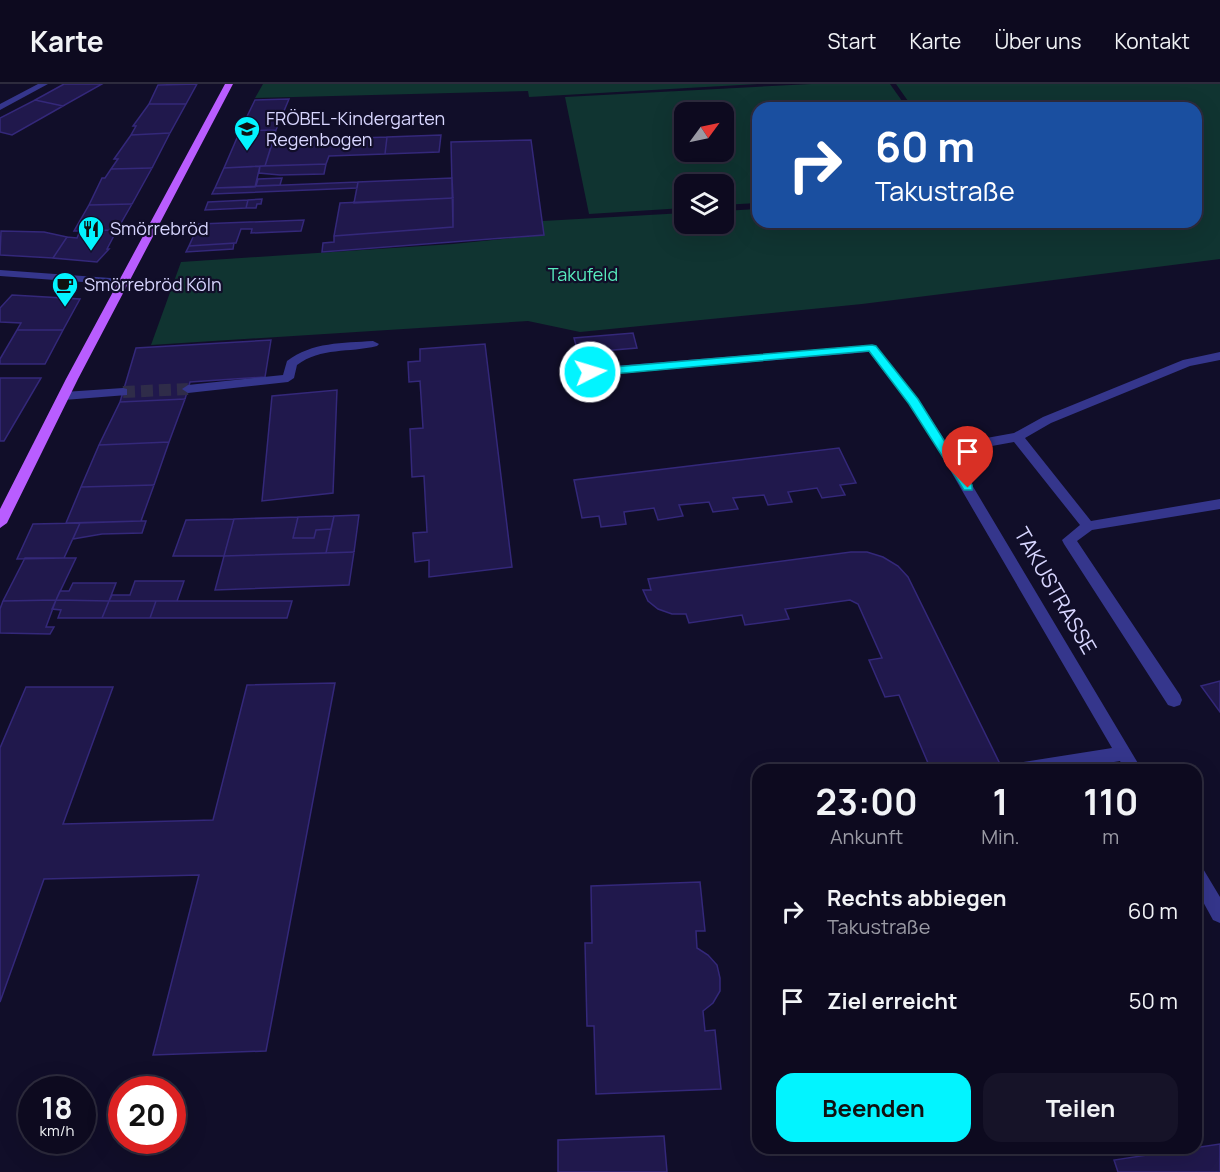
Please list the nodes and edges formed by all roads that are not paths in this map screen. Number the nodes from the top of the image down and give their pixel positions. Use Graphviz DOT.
graph roads {
  1 [pos="44,84"];
  2 [pos="229,84"];
  3 [pos="0,107"];
  4 [pos="0,273"];
  5 [pos="124,282"];
  6 [pos="374,344"];
  7 [pos="1220,356"];
  8 [pos="590,372"];
  9 [pos="188,389"];
  10 [pos="123,392"];
  11 [pos="64,396"];
  12 [pos="1017,437"];
  13 [pos="945,450"];
  14 [pos="1220,504"];
  15 [pos="0,523"];
  16 [pos="1088,526"];
  17 [pos="1174,700"];
  18 [pos="1125,753"];
  19 [pos="1055,764"];
  20 [pos="1131,764"];
  21 [pos="1202,883"];
  22 [pos="1220,914"];
  1 -- 3 [label="street"];
  2 -- 5 [label="main road"];
  4 -- 5 [label="street"];
  5 -- 11 [label="main road"];
  6 -- 9 [label="street"];
  7 -- 12 [label="street"];
  8 -- 13 [label="street, TAKUSTRASSE"];
  10 -- 11 [label="street"];
  11 -- 15 [label="main road"];
  12 -- 13 [label="street"];
  12 -- 16 [label="street"];
  13 -- 18 [label="street, TAKUSTRASSE"];
  14 -- 16 [label="street"];
  16 -- 17 [label="street"];
  18 -- 19 [label="street"];
  18 -- 20 [label="street, TAKUSTRASSE"];
  21 -- 22 [label="street"];
}
